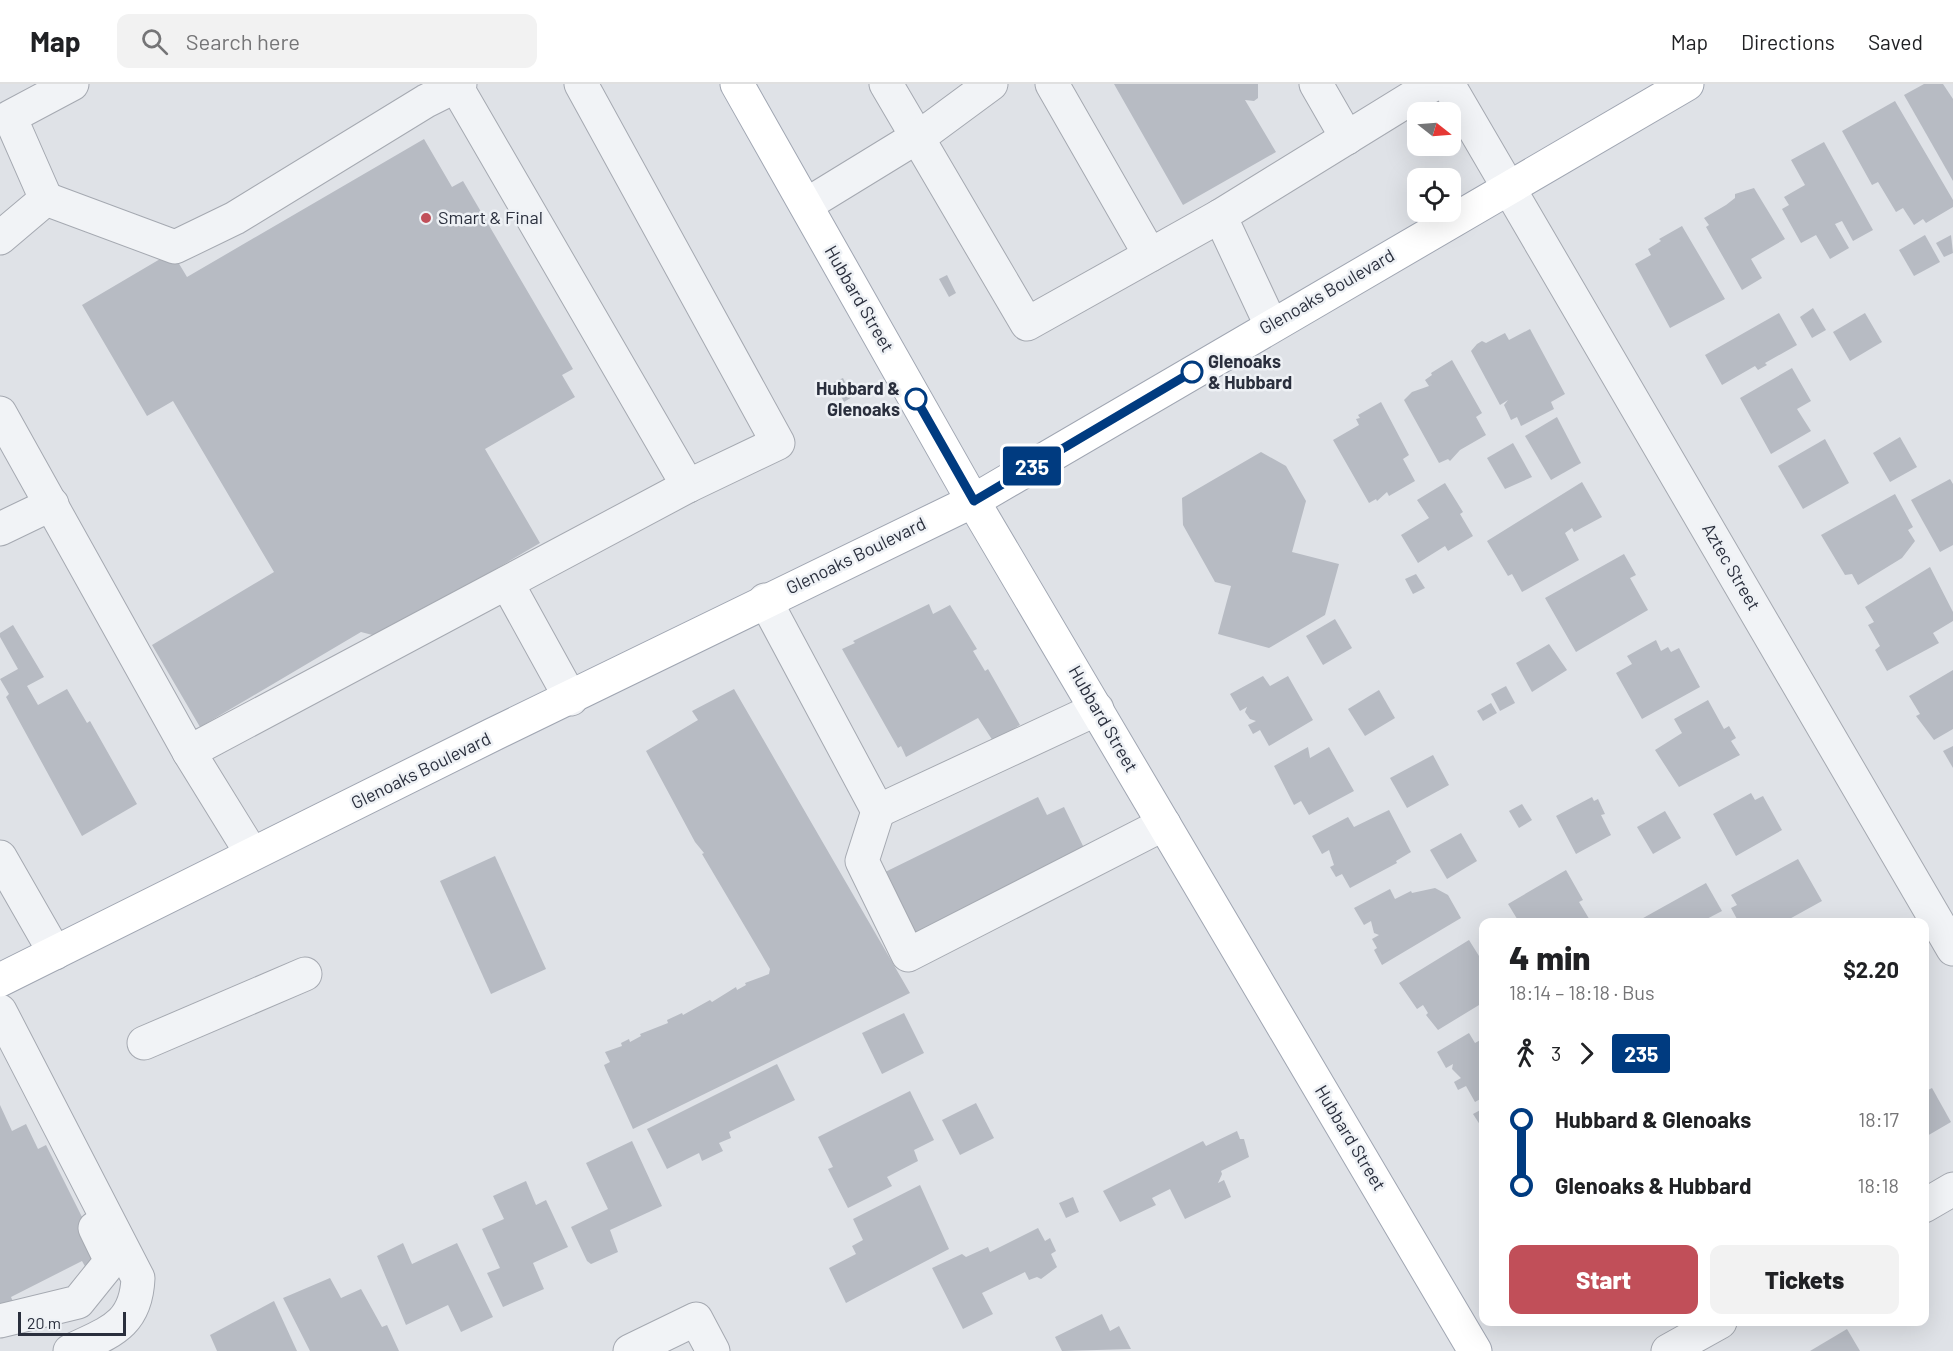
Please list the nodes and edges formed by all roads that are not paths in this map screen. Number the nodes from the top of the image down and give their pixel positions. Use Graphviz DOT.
graph roads {
  1 [pos="72,84"];
  2 [pos="581,84"];
  3 [pos="737,84"];
  4 [pos="886,84"];
  5 [pos="991,84"];
  6 [pos="1052,84"];
  7 [pos="1316,84"];
  8 [pos="1434,84"];
  9 [pos="1448,84"];
  10 [pos="1687,84"];
  11 [pos="458,85"];
  12 [pos="916,137"];
  13 [pos="1347,138"];
  14 [pos="1509,185"];
  15 [pos="46,199"];
  16 [pos="806,204"];
  17 [pos="1220,216"];
  18 [pos="0,238"];
  19 [pos="1150,255"];
  20 [pos="1271,325"];
  21 [pos="0,413"];
  22 [pos="688,486"];
  23 [pos="974,501"];
  24 [pos="52,504"];
  25 [pos="0,529"];
  26 [pos="507,583"];
  27 [pos="765,600"];
  28 [pos="571,699"];
  29 [pos="1097,709"];
  30 [pos="189,752"];
  31 [pos="878,811"];
  32 [pos="1164,824"];
  33 [pos="252,854"];
  34 [pos="0,857"];
  35 [pos="1953,949"];
  36 [pos="55,953"];
  37 [pos="305,974"];
  38 [pos="0,980"];
  39 [pos="0,1011"];
  40 [pos="144,1043"];
  41 [pos="41,1090"];
  42 [pos="1953,1190"];
  43 [pos="1929,1203"];
  44 [pos="0,1321"];
  45 [pos="1713,1326"];
  46 [pos="70,1351"];
  47 [pos="630,1351"];
  48 [pos="712,1351"];
  49 [pos="1475,1351"];
  50 [pos="1668,1351"];
  1 -- 15 [label="street"];
  2 -- 22 [label="street"];
  3 -- 16 [label="main road, Hubbard Street"];
  4 -- 12 [label="street"];
  5 -- 12 [label="street"];
  6 -- 19 [label="street"];
  7 -- 13 [label="street"];
  8 -- 13 [label="street"];
  9 -- 14 [label="street, Aztec Street"];
  10 -- 14 [label="main road, Glenoaks Boulevard"];
  11 -- 15 [label="street"];
  11 -- 22 [label="street"];
  12 -- 16 [label="street"];
  12 -- 19 [label="street"];
  13 -- 17 [label="street"];
  14 -- 20 [label="main road, Glenoaks Boulevard"];
  14 -- 35 [label="street, Aztec Street"];
  15 -- 18 [label="street"];
  16 -- 23 [label="main road, Hubbard Street"];
  17 -- 19 [label="street"];
  17 -- 20 [label="street"];
  20 -- 23 [label="main road, Glenoaks Boulevard"];
  21 -- 24 [label="street"];
  22 -- 26 [label="street"];
  23 -- 27 [label="main road, Glenoaks Boulevard"];
  23 -- 29 [label="main road, Hubbard Street"];
  24 -- 25 [label="street"];
  24 -- 30 [label="street"];
  26 -- 28 [label="street"];
  26 -- 30 [label="street"];
  27 -- 28 [label="main road, Glenoaks Boulevard"];
  27 -- 31 [label="street"];
  28 -- 33 [label="main road, Glenoaks Boulevard"];
  29 -- 31 [label="street"];
  29 -- 32 [label="main road, Hubbard Street"];
  30 -- 33 [label="street"];
  31 -- 32 [label="street"];
  32 -- 49 [label="main road, Hubbard Street"];
  33 -- 36 [label="main road, Glenoaks Boulevard"];
  34 -- 36 [label="street"];
  36 -- 38 [label="main road, Glenoaks Boulevard"];
  37 -- 40 [label="street"];
  39 -- 41 [label="street"];
  41 -- 44 [label="street"];
  41 -- 46 [label="street"];
  42 -- 43 [label="street"];
  45 -- 50 [label="street"];
  47 -- 48 [label="street"];
}
